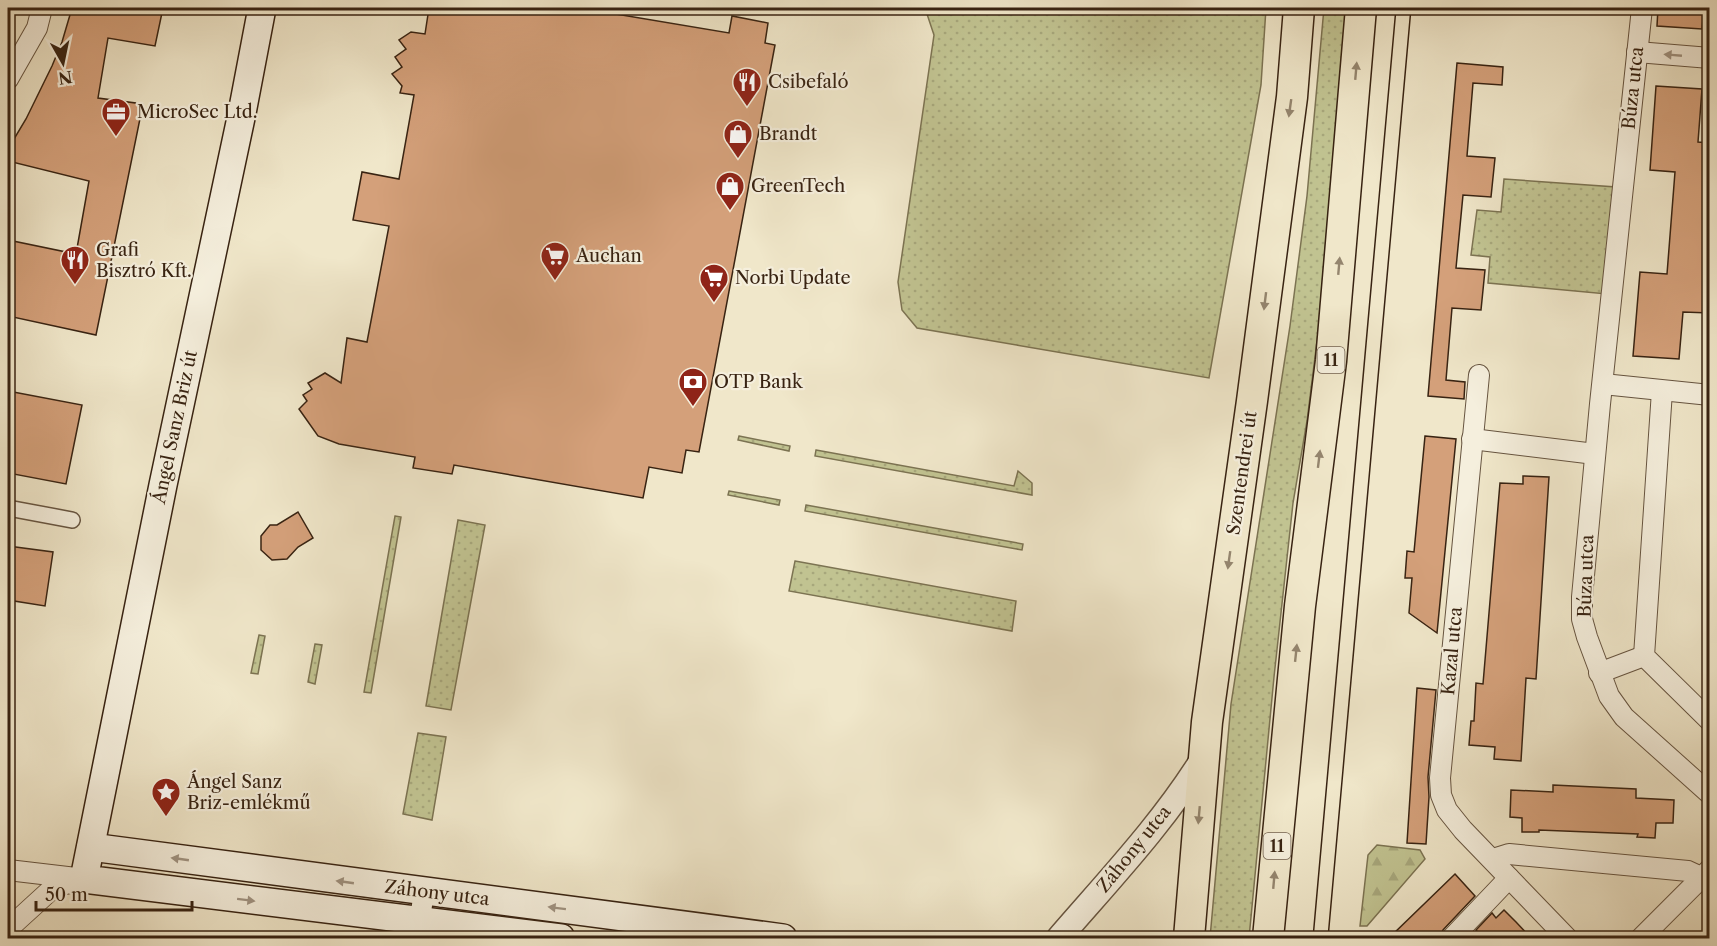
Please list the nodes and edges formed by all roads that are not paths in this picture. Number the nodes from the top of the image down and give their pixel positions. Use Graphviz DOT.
graph roads {
  1 [pos="42,8"];
  2 [pos="262,8"];
  3 [pos="1299,8"];
  4 [pos="1361,8"];
  5 [pos="1642,8"];
  6 [pos="1637,52"];
  7 [pos="1710,58"];
  8 [pos="8,79"];
  9 [pos="1479,375"];
  10 [pos="1603,384"];
  11 [pos="1662,391"];
  12 [pos="1710,395"];
  13 [pos="1472,439"];
  14 [pos="1595,454"];
  15 [pos="8,508"];
  16 [pos="72,520"];
  17 [pos="1644,656"];
  18 [pos="1599,673"];
  19 [pos="1710,721"];
  20 [pos="1204,757"];
  21 [pos="1710,794"];
  22 [pos="91,847"];
  23 [pos="1493,859"];
  24 [pos="8,870"];
  25 [pos="1705,873"];
  26 [pos="1509,878"];
  27 [pos="84,879"];
  28 [pos="424,892"];
  29 [pos="8,929"];
  30 [pos="418,930"];
  31 [pos="722,934"];
  32 [pos="773,938"];
  33 [pos="561,939"];
  34 [pos="1059,939"];
  35 [pos="1189,939"];
  36 [pos="1268,939"];
  37 [pos="1452,939"];
  38 [pos="1567,939"];
  39 [pos="1641,939"];
  1 -- 8 [label="street"];
  2 -- 22 [label="main road, Ángel Sanz Briz út"];
  3 -- 20 [label="main road, Szentendrei út, one-way"];
  36 -- 4 [label="main road, 11, one-way"];
  5 -- 6 [label="street, Búza utca"];
  7 -- 6 [label="street, one-way"];
  6 -- 10 [label="street, Búza utca"];
  9 -- 13 [label="street, Kazal utca"];
  10 -- 11 [label="street"];
  10 -- 14 [label="street, Búza utca"];
  11 -- 12 [label="street"];
  11 -- 17 [label="street"];
  13 -- 14 [label="street"];
  13 -- 23 [label="street, Kazal utca"];
  14 -- 18 [label="street, Búza utca"];
  15 -- 16 [label="street"];
  17 -- 18 [label="street"];
  17 -- 19 [label="street"];
  18 -- 21 [label="street, Búza utca"];
  20 -- 34 [label="street, Záhony utca"];
  20 -- 35 [label="main road, Szentendrei út, one-way"];
  22 -- 27 [label="main road, Ángel Sanz Briz út"];
  28 -- 22 [label="main road, Záhony utca, one-way"];
  23 -- 25 [label="street"];
  23 -- 26 [label="street, Kazal utca"];
  24 -- 27 [label="street, Záhony utca"];
  25 -- 39 [label="street"];
  26 -- 37 [label="street"];
  26 -- 38 [label="street, Kazal utca"];
  27 -- 29 [label="street"];
  27 -- 30 [label="main road, Záhony utca, one-way"];
  28 -- 30 [label="street"];
  31 -- 28 [label="main road, Záhony utca, one-way"];
  30 -- 33 [label="main road, Záhony utca"];
  31 -- 32 [label="main road, Záhony utca"];
}
